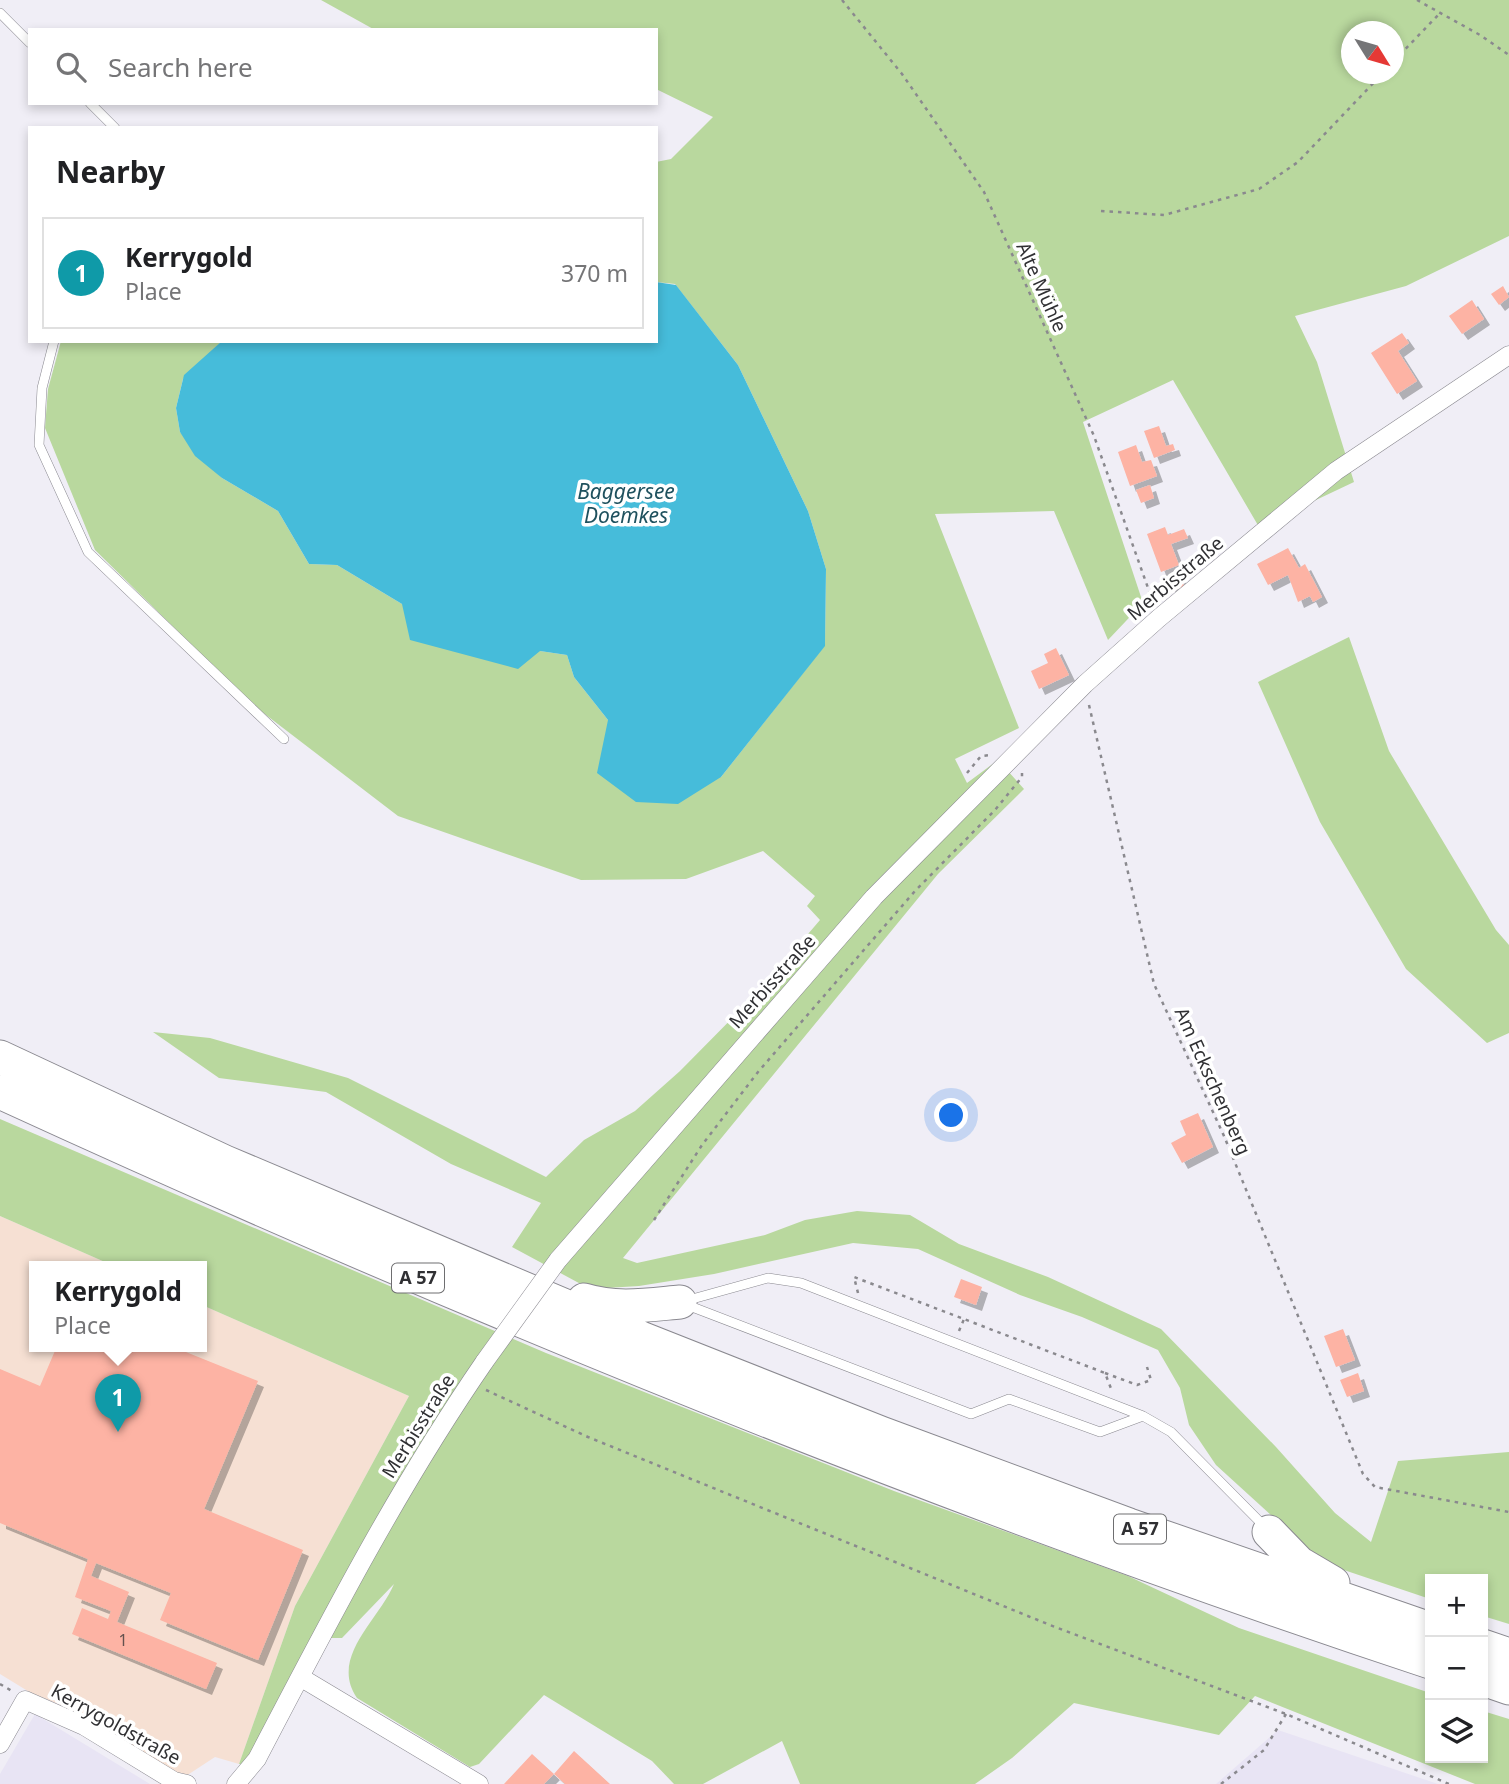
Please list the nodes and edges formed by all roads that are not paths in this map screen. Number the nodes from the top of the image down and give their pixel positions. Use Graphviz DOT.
graph roads {
  1 [pos="0,13"];
  2 [pos="28,41"];
  3 [pos="92,105"];
  4 [pos="113,126"];
  5 [pos="54,343"];
  6 [pos="1509,355"];
  7 [pos="284,739"];
  8 [pos="0,1057"];
  9 [pos="0,1092"];
  10 [pos="446,1254"];
  11 [pos="680,1302"];
  12 [pos="1143,1416"];
  13 [pos="1269,1532"];
  14 [pos="1415,1624"];
  15 [pos="1488,1648"];
  16 [pos="1509,1655"];
  17 [pos="1425,1660"];
  18 [pos="300,1677"];
  19 [pos="1488,1681"];
  20 [pos="1509,1688"];
  21 [pos="0,1744"];
  22 [pos="187,1784"];
  23 [pos="236,1784"];
  24 [pos="479,1784"];
  1 -- 2 [label="lane"];
  3 -- 4 [label="lane"];
  5 -- 7 [label="lane"];
  6 -- 18 [label="street, Merbisstraße, bridge"];
  8 -- 10 [label="highway, A 57"];
  9 -- 17 [label="highway, A 57"];
  10 -- 11 [label="highway"];
  10 -- 14 [label="highway, A 57"];
  11 -- 12 [label="lane"];
  11 -- 12 [label="lane"];
  12 -- 13 [label="lane"];
  13 -- 14 [label="highway"];
  15 -- 16 [label="highway"];
  18 -- 23 [label="street, Merbisstraße"];
  18 -- 24 [label="street"];
  19 -- 20 [label="highway"];
  21 -- 22 [label="street, Kerrygoldstraße"];
}
